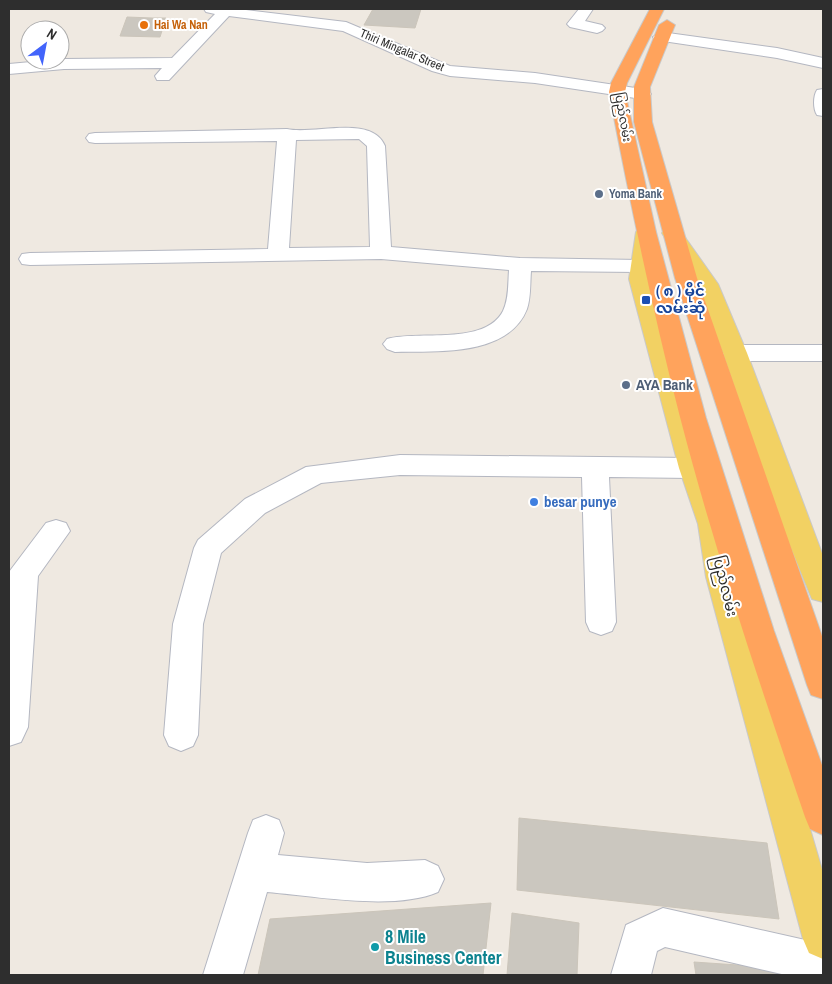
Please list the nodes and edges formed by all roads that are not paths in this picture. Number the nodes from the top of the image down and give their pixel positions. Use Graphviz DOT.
graph roads {
  1 [pos="586,9"];
  2 [pos="657,9"];
  3 [pos="675,9"];
  4 [pos="221,10"];
  5 [pos="597,28"];
  6 [pos="660,37"];
  7 [pos="176,63"];
  8 [pos="823,63"];
  9 [pos="9,69"];
  10 [pos="157,82"];
  11 [pos="616,92"];
  12 [pos="642,94"];
  13 [pos="823,94"];
  14 [pos="823,111"];
  15 [pos="287,134"];
  16 [pos="96,138"];
  17 [pos="646,232"];
  18 [pos="672,233"];
  19 [pos="381,253"];
  20 [pos="278,255"];
  21 [pos="30,259"];
  22 [pos="520,264"];
  23 [pos="649,271"];
  24 [pos="395,344"];
  25 [pos="823,352"];
  26 [pos="735,353"];
  27 [pos="595,466"];
  28 [pos="692,468"];
  29 [pos="56,531"];
  30 [pos="823,590"];
  31 [pos="601,622"];
  32 [pos="823,685"];
  33 [pos="9,731"];
  34 [pos="181,735"];
  35 [pos="823,817"];
  36 [pos="266,833"];
  37 [pos="255,872"];
  38 [pos="425,879"];
  39 [pos="823,939"];
  40 [pos="823,964"];
  41 [pos="223,975"];
  42 [pos="631,975"];
  1 -- 5 [label="street"];
  2 -- 11 [label="highway, ပြည်လမ်း"];
  3 -- 6 [label="highway, ပြည်လမ်း"];
  4 -- 7 [label="street"];
  4 -- 11 [label="street, Thiri Mingalar Street"];
  6 -- 8 [label="street"];
  6 -- 12 [label="highway, ပြည်လမ်း"];
  7 -- 9 [label="street"];
  7 -- 10 [label="street"];
  11 -- 12 [label="street, Thiri Mingalar Street"];
  11 -- 17 [label="highway, ပြည်လမ်း"];
  12 -- 18 [label="highway, ပြည်လမ်း"];
  13 -- 14 [label="street"];
  15 -- 16 [label="street"];
  15 -- 19 [label="street"];
  15 -- 20 [label="street"];
  17 -- 23 [label="main road, ပြည်လမ်း"];
  18 -- 26 [label="main road, ပြည်လမ်း"];
  18 -- 32 [label="highway, ပြည်လမ်း"];
  19 -- 20 [label="street"];
  19 -- 22 [label="street"];
  20 -- 21 [label="street"];
  22 -- 23 [label="street"];
  22 -- 24 [label="street"];
  23 -- 28 [label="main road, ပြည်လမ်း"];
  23 -- 35 [label="highway, ပြည်လမ်း"];
  25 -- 26 [label="street"];
  26 -- 30 [label="main road, ပြည်လမ်း"];
  27 -- 28 [label="street"];
  27 -- 31 [label="street"];
  27 -- 34 [label="street"];
  28 -- 39 [label="main road, ပြည်လမ်း"];
  29 -- 33 [label="street"];
  36 -- 37 [label="street"];
  37 -- 38 [label="street"];
  37 -- 41 [label="street"];
  40 -- 42 [label="street"];
}
